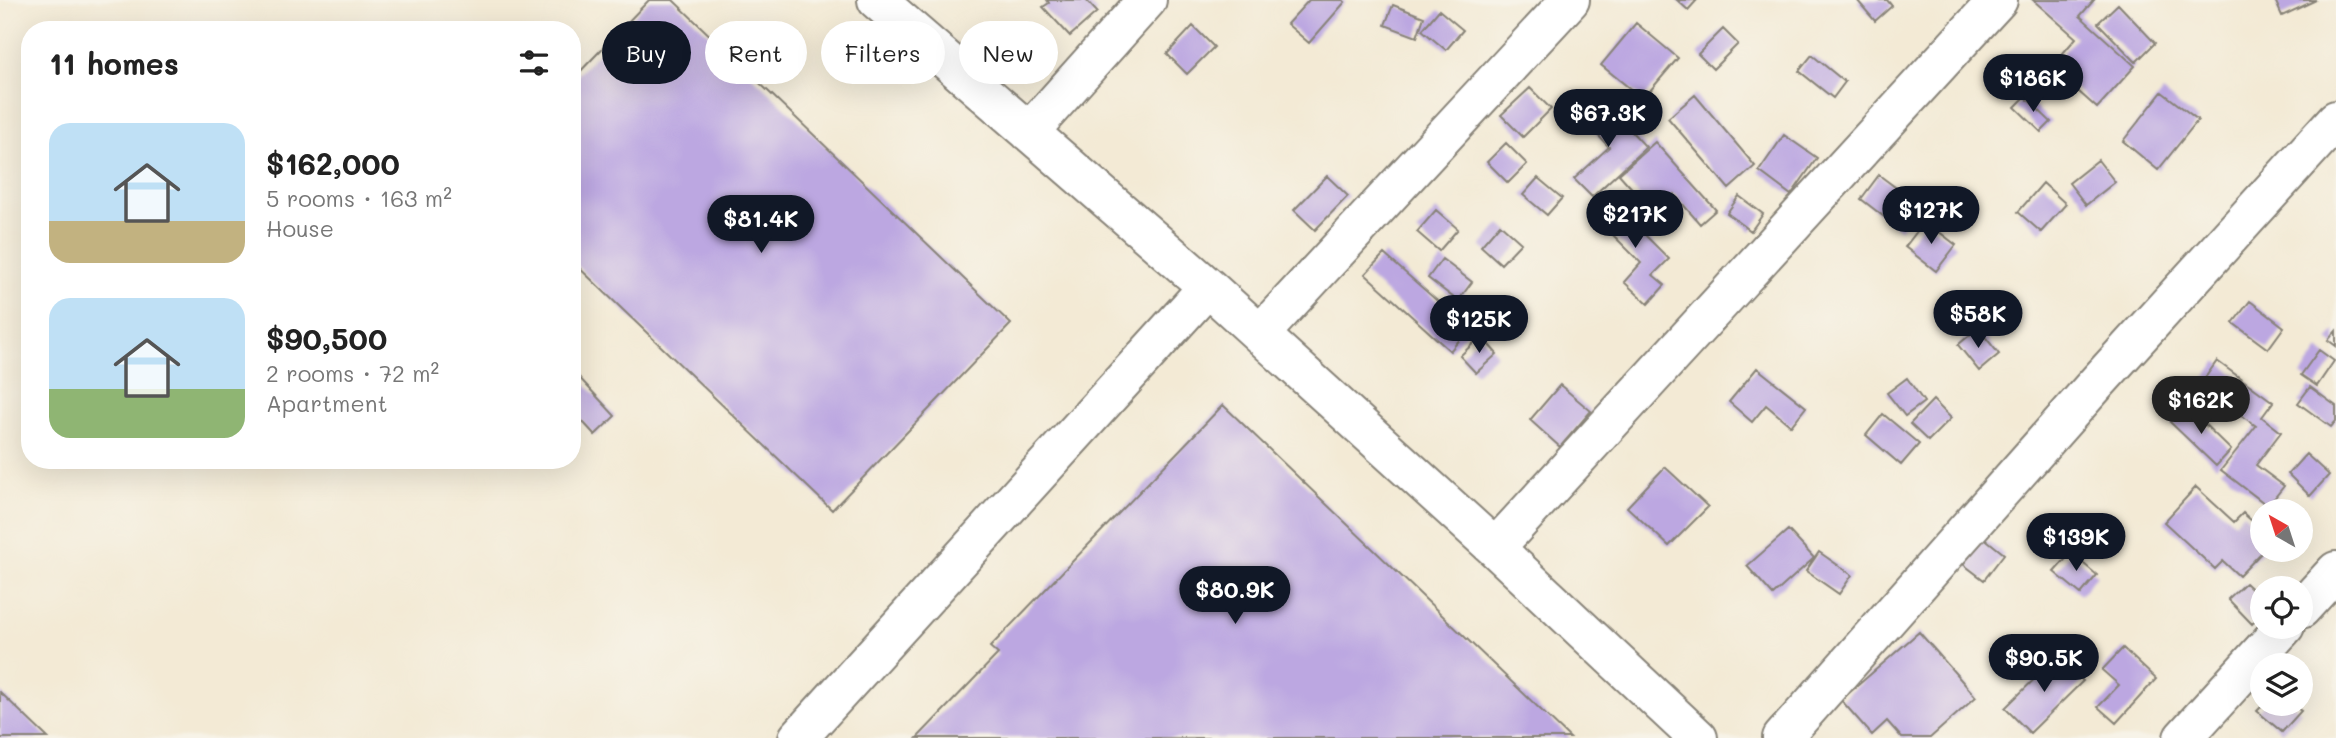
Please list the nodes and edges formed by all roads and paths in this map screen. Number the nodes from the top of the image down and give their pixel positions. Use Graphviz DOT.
graph roads {
  1 [pos="877,0"];
  2 [pos="1147,0"];
  3 [pos="1570,0"];
  4 [pos="1998,0"];
  5 [pos="2336,120"];
  6 [pos="1029,132"];
  7 [pos="1208,287"];
  8 [pos="1259,334"];
  9 [pos="1495,548"];
  10 [pos="2336,571"];
  11 [pos="2313,596"];
  12 [pos="2273,639"];
  13 [pos="798,738"];
  14 [pos="1698,738"];
  15 [pos="1782,738"];
  16 [pos="2183,738"];
  1 -- 6 [label="street"];
  2 -- 6 [label="street"];
  3 -- 8 [label="street"];
  4 -- 9 [label="street"];
  5 -- 15 [label="street"];
  6 -- 7 [label="street"];
  7 -- 8 [label="street"];
  7 -- 13 [label="street"];
  8 -- 9 [label="street"];
  9 -- 14 [label="street"];
  10 -- 11 [label="street"];
  12 -- 16 [label="street"];
}
